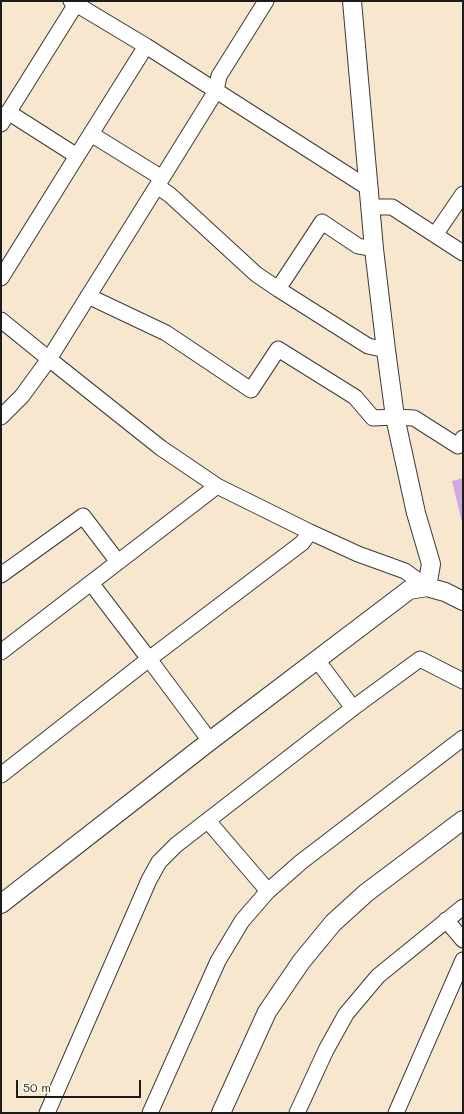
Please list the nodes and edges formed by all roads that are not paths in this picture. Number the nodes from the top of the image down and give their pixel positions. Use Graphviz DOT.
graph roads {
  1 [pos="266,1"];
  2 [pos="352,1"];
  3 [pos="74,2"];
  4 [pos="146,46"];
  5 [pos="216,91"];
  6 [pos="5,118"];
  7 [pos="91,134"];
  8 [pos="77,156"];
  9 [pos="159,182"];
  10 [pos="463,194"];
  11 [pos="370,198"];
  12 [pos="435,235"];
  13 [pos="374,249"];
  14 [pos="463,253"];
  15 [pos="1,278"];
  16 [pos="278,289"];
  17 [pos="88,296"];
  18 [pos="1,320"];
  19 [pos="386,350"];
  20 [pos="50,358"];
  21 [pos="1,417"];
  22 [pos="396,417"];
  23 [pos="461,444"];
  24 [pos="217,486"];
  25 [pos="310,532"];
  26 [pos="118,562"];
  27 [pos="1,575"];
  28 [pos="91,583"];
  29 [pos="427,587"];
  30 [pos="463,601"];
  31 [pos="1,652"];
  32 [pos="149,659"];
  33 [pos="317,660"];
  34 [pos="463,681"];
  35 [pos="353,708"];
  36 [pos="463,738"];
  37 [pos="210,741"];
  38 [pos="1,775"];
  39 [pos="463,820"];
  40 [pos="208,821"];
  41 [pos="268,890"];
  42 [pos="1,904"];
  43 [pos="463,907"];
  44 [pos="446,920"];
  45 [pos="463,940"];
  46 [pos="463,960"];
  47 [pos="47,1113"];
  48 [pos="150,1113"];
  49 [pos="221,1113"];
  50 [pos="297,1113"];
  51 [pos="396,1113"];
  1 -- 5 [label="street"];
  2 -- 11 [label="street"];
  3 -- 4 [label="street"];
  3 -- 6 [label="street"];
  4 -- 5 [label="street"];
  4 -- 7 [label="street"];
  5 -- 9 [label="street"];
  5 -- 11 [label="street"];
  6 -- 8 [label="street"];
  7 -- 8 [label="street"];
  7 -- 9 [label="street"];
  8 -- 15 [label="street"];
  9 -- 16 [label="street"];
  9 -- 17 [label="street"];
  10 -- 12 [label="street"];
  11 -- 12 [label="street"];
  11 -- 13 [label="street"];
  12 -- 14 [label="street"];
  13 -- 16 [label="street"];
  13 -- 19 [label="street"];
  16 -- 19 [label="street"];
  17 -- 20 [label="street"];
  17 -- 22 [label="street"];
  18 -- 20 [label="street"];
  19 -- 22 [label="street"];
  20 -- 21 [label="street"];
  20 -- 24 [label="street"];
  22 -- 23 [label="street"];
  22 -- 29 [label="street"];
  24 -- 25 [label="street"];
  24 -- 26 [label="street"];
  25 -- 29 [label="street"];
  25 -- 32 [label="street"];
  26 -- 27 [label="street"];
  26 -- 28 [label="street"];
  28 -- 31 [label="street"];
  28 -- 32 [label="street"];
  29 -- 30 [label="street"];
  29 -- 33 [label="street"];
  32 -- 37 [label="street"];
  32 -- 38 [label="street"];
  33 -- 35 [label="street"];
  33 -- 37 [label="street"];
  34 -- 35 [label="street"];
  35 -- 40 [label="street"];
  36 -- 41 [label="street"];
  37 -- 42 [label="street"];
  39 -- 49 [label="street"];
  40 -- 41 [label="street"];
  40 -- 47 [label="street"];
  41 -- 48 [label="street"];
  43 -- 44 [label="street"];
  44 -- 45 [label="street"];
  44 -- 50 [label="street"];
  46 -- 51 [label="street"];
}
